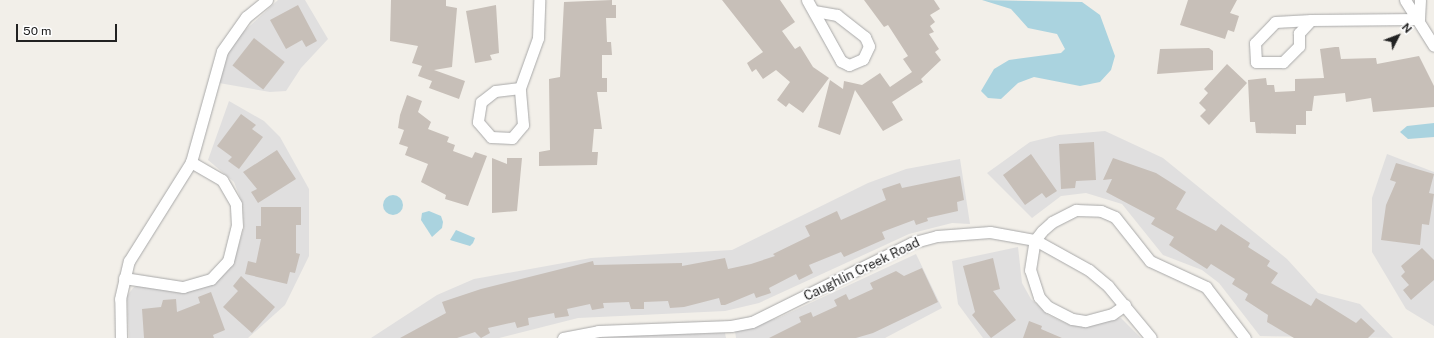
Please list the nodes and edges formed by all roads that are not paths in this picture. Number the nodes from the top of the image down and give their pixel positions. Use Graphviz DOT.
graph roads {
  1 [pos="267,0"];
  2 [pos="539,0"];
  3 [pos="807,0"];
  4 [pos="1405,0"];
  5 [pos="1420,0"];
  6 [pos="815,11"];
  7 [pos="1419,19"];
  8 [pos="1311,20"];
  9 [pos="1434,46"];
  10 [pos="520,88"];
  11 [pos="191,162"];
  12 [pos="1036,240"];
  13 [pos="124,278"];
  14 [pos="1125,305"];
  15 [pos="121,338"];
  16 [pos="563,338"];
  17 [pos="1151,338"];
  18 [pos="1245,338"];
  1 -- 11 [label="street"];
  2 -- 10 [label="street"];
  3 -- 6 [label="street"];
  4 -- 7 [label="street"];
  5 -- 7 [label="street"];
  6 -- 6 [label="street"];
  7 -- 8 [label="street"];
  7 -- 9 [label="street"];
  8 -- 8 [label="street"];
  10 -- 10 [label="street"];
  11 -- 13 [label="street"];
  11 -- 13 [label="street"];
  12 -- 14 [label="street, Caughlin Creek Road"];
  12 -- 14 [label="street"];
  12 -- 16 [label="street, Caughlin Creek Road"];
  12 -- 18 [label="street"];
  13 -- 15 [label="street"];
  14 -- 17 [label="street, Caughlin Creek Road"];
}
